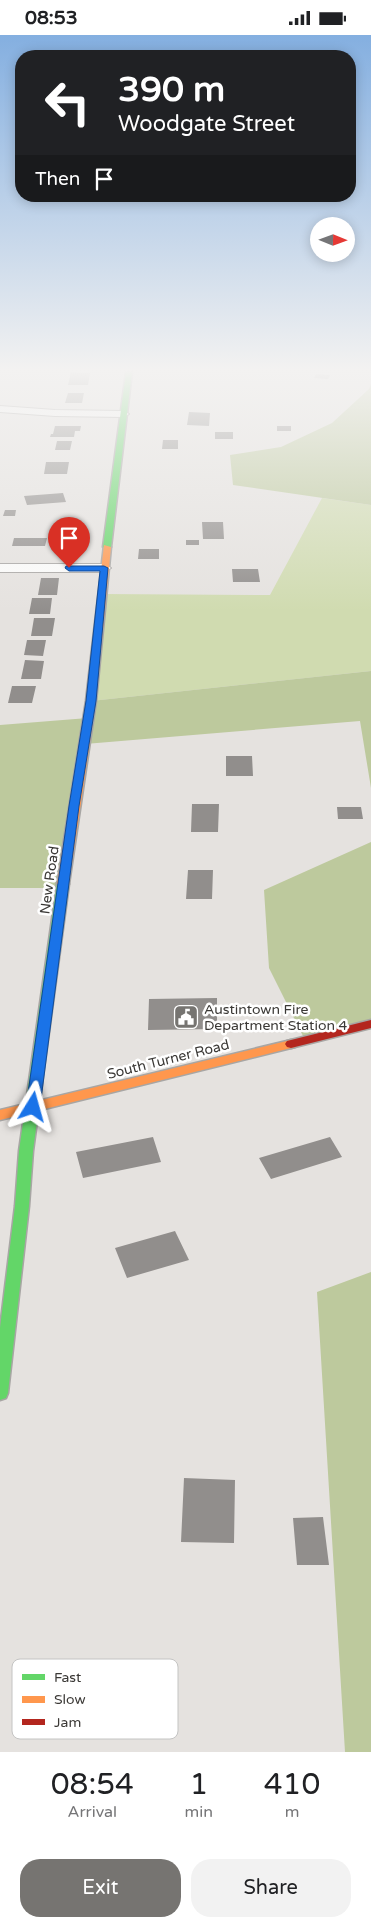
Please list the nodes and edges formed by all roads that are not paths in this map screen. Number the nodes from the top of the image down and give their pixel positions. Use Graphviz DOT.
graph roads {
  1 [pos="118,452"];
  2 [pos="0,568"];
  3 [pos="104,568"];
  4 [pos="371,1024"];
  5 [pos="33,1107"];
  6 [pos="0,1115"];
  7 [pos="0,1393"];
  1 -- 3 [label="street, New Road"];
  2 -- 3 [label="street"];
  3 -- 5 [label="street, New Road"];
  4 -- 5 [label="street, South Turner Road"];
  5 -- 6 [label="street, South Turner Road"];
  5 -- 7 [label="street, New Road"];
}
